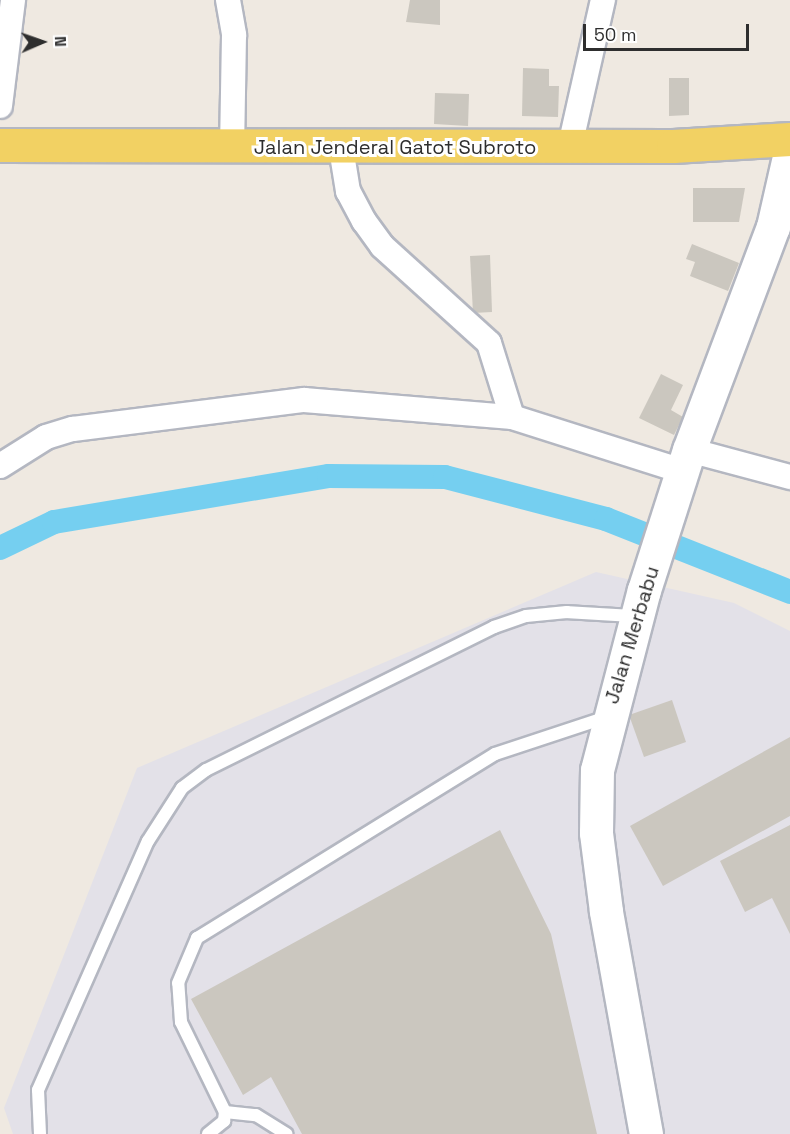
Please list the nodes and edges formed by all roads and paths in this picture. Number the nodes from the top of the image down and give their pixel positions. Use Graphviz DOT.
graph roads {
  1 [pos="13,0"];
  2 [pos="228,0"];
  3 [pos="603,0"];
  4 [pos="0,106"];
  5 [pos="790,139"];
  6 [pos="0,145"];
  7 [pos="570,146"];
  8 [pos="232,147"];
  9 [pos="341,148"];
  10 [pos="790,152"];
  11 [pos="512,417"];
  12 [pos="0,466"];
  13 [pos="683,469"];
  14 [pos="790,477"];
  15 [pos="637,616"];
  16 [pos="607,717"];
  17 [pos="225,1112"];
  18 [pos="40,1134"];
  19 [pos="208,1134"];
  20 [pos="286,1134"];
  21 [pos="646,1134"];
  1 -- 4 [label="street"];
  2 -- 8 [label="street"];
  3 -- 7 [label="street"];
  5 -- 7 [label="main road, Jalan Jenderal Gatot Subroto"];
  6 -- 8 [label="main road, Jalan Jenderal Gatot Subroto"];
  7 -- 9 [label="main road, Jalan Jenderal Gatot Subroto"];
  8 -- 9 [label="main road, Jalan Jenderal Gatot Subroto"];
  9 -- 11 [label="street"];
  10 -- 13 [label="main road, Jalan Merbabu"];
  11 -- 12 [label="street"];
  11 -- 13 [label="street"];
  13 -- 14 [label="street"];
  13 -- 15 [label="main road, Jalan Merbabu"];
  15 -- 16 [label="main road, Jalan Merbabu"];
  15 -- 18 [label="lane"];
  16 -- 17 [label="lane"];
  16 -- 21 [label="main road, Jalan Merbabu"];
  17 -- 19 [label="lane"];
  17 -- 20 [label="lane"];
}
